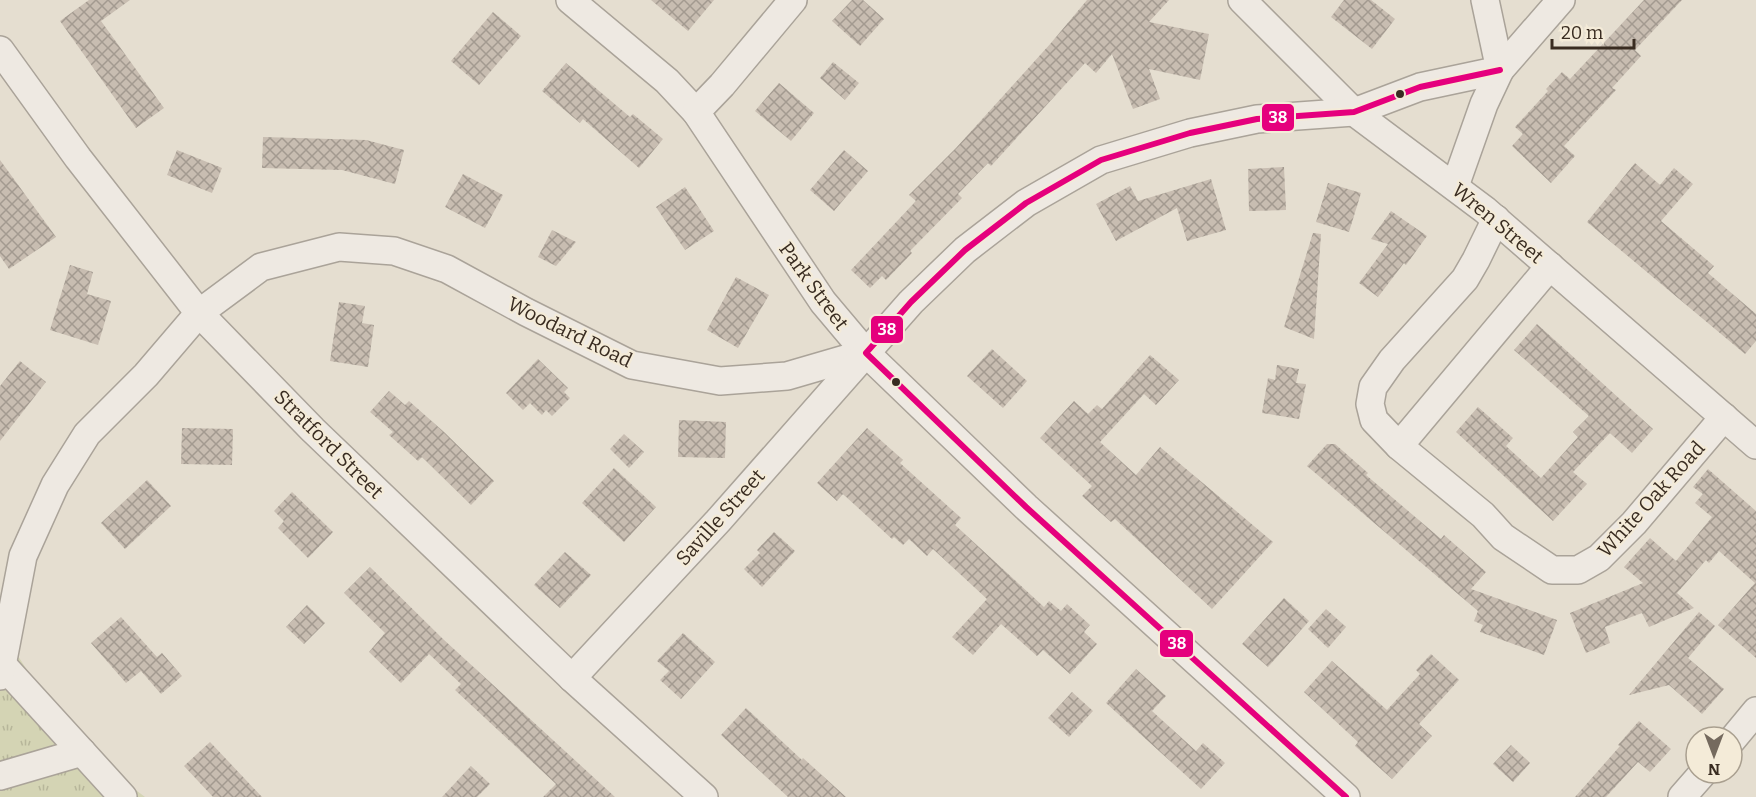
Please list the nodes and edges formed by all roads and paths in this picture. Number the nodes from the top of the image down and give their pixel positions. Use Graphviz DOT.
graph roads {
  1 [pos="570,0"];
  2 [pos="793,0"];
  3 [pos="1242,0"];
  4 [pos="1485,0"];
  5 [pos="1561,0"];
  6 [pos="0,50"];
  7 [pos="1500,70"];
  8 [pos="696,112"];
  9 [pos="1354,112"];
  10 [pos="1455,186"];
  11 [pos="1496,219"];
  12 [pos="1550,266"];
  13 [pos="199,313"];
  14 [pos="866,353"];
  15 [pos="1724,417"];
  16 [pos="1756,445"];
  17 [pos="1399,446"];
  18 [pos="1,667"];
  19 [pos="572,678"];
  20 [pos="1756,711"];
  21 [pos="1744,726"];
  22 [pos="82,752"];
  23 [pos="0,776"];
  24 [pos="1692,785"];
  25 [pos="123,797"];
  26 [pos="704,797"];
  27 [pos="1346,797"];
  28 [pos="1682,797"];
  1 -- 8 [label="street, Park Street"];
  2 -- 8 [label="street"];
  3 -- 9 [label="street, Wren Street"];
  4 -- 7 [label="street"];
  5 -- 7 [label="street"];
  6 -- 13 [label="street, Stratford Street"];
  7 -- 9 [label="street"];
  7 -- 10 [label="street"];
  8 -- 14 [label="street, Park Street"];
  9 -- 10 [label="street, Wren Street"];
  9 -- 14 [label="street"];
  10 -- 11 [label="street, Wren Street"];
  11 -- 12 [label="street, Wren Street"];
  11 -- 17 [label="street, White Oak Road"];
  12 -- 15 [label="street, Wren Street"];
  12 -- 17 [label="street"];
  13 -- 14 [label="street, Woodard Road"];
  13 -- 18 [label="street, Woodard Road"];
  13 -- 19 [label="street, Stratford Street"];
  14 -- 19 [label="street, Saville Street"];
  14 -- 27 [label="street, Park Street"];
  15 -- 16 [label="street, Wren Street"];
  15 -- 17 [label="street, White Oak Road"];
  18 -- 22 [label="street"];
  19 -- 26 [label="street, Stratford Street"];
  20 -- 21 [label="street"];
  22 -- 23 [label="street"];
  22 -- 25 [label="street"];
  24 -- 28 [label="street"];
}
